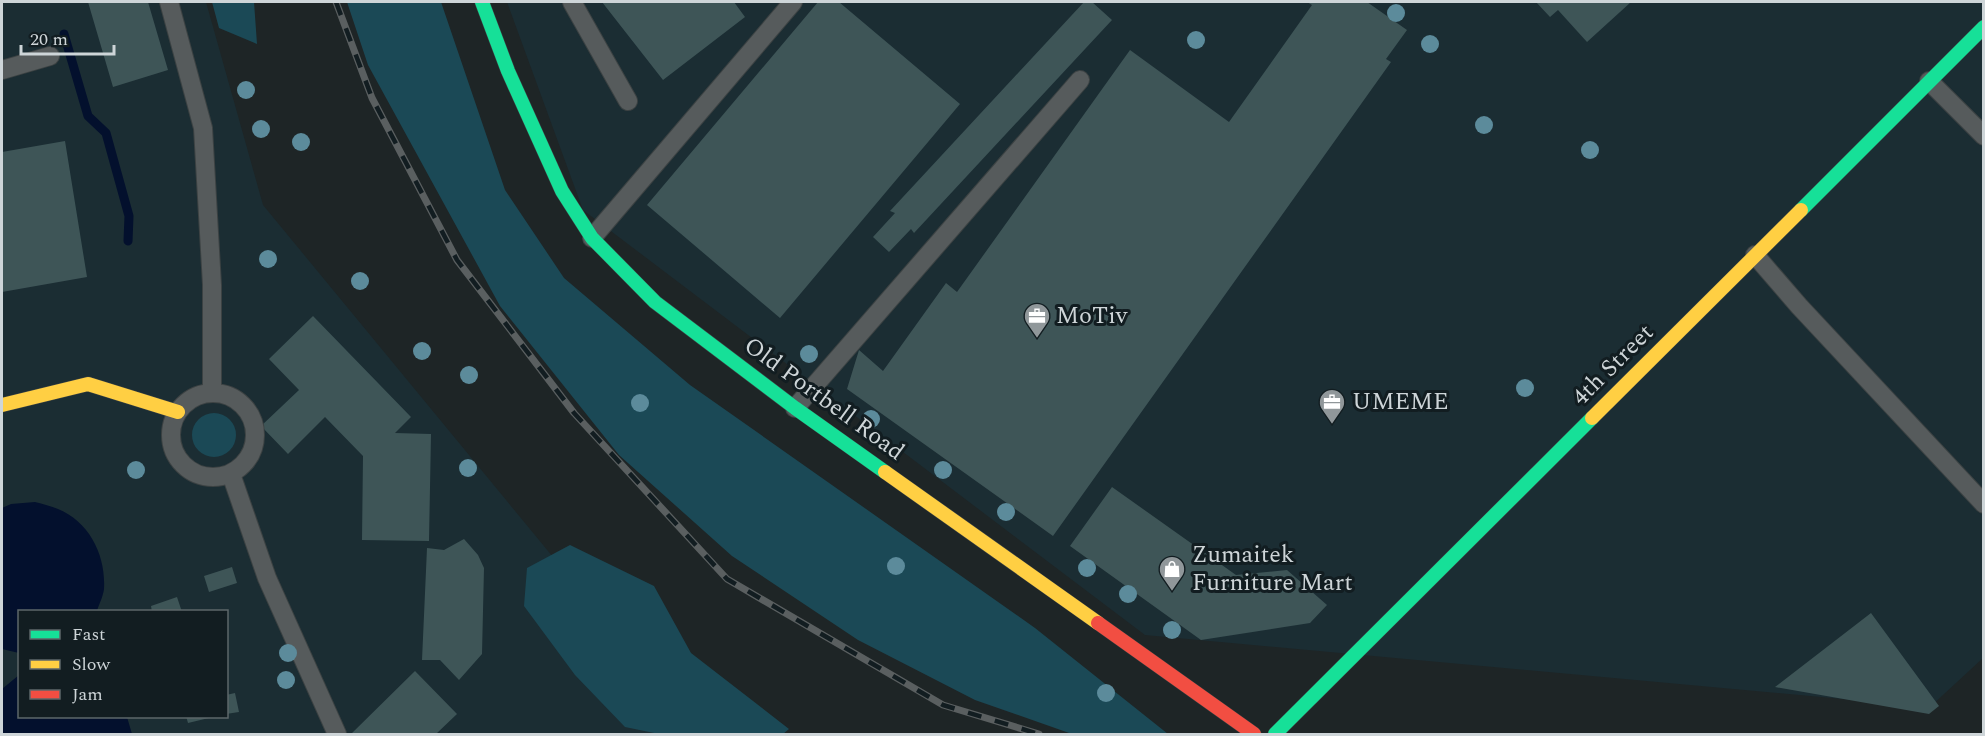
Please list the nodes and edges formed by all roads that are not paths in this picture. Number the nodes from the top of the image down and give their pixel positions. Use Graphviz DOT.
graph roads {
  1 [pos="169,2"];
  2 [pos="482,2"];
  3 [pos="572,2"];
  4 [pos="793,2"];
  5 [pos="1983,27"];
  6 [pos="50,56"];
  7 [pos="2,70"];
  8 [pos="1080,80"];
  9 [pos="1929,81"];
  10 [pos="628,101"];
  11 [pos="1983,136"];
  12 [pos="592,238"];
  13 [pos="1755,255"];
  14 [pos="212,393"];
  15 [pos="2,405"];
  16 [pos="795,408"];
  17 [pos="178,412"];
  18 [pos="231,474"];
  19 [pos="1983,504"];
  20 [pos="337,735"];
  21 [pos="1254,735"];
  22 [pos="1275,735"];
  1 -- 14 [label="lane"];
  2 -- 12 [label="street, Old Portbell Road"];
  3 -- 10 [label="lane"];
  4 -- 12 [label="lane"];
  5 -- 9 [label="street, 4th Street"];
  6 -- 7 [label="lane"];
  8 -- 16 [label="lane"];
  9 -- 11 [label="lane"];
  9 -- 13 [label="street, 4th Street"];
  12 -- 16 [label="street, Old Portbell Road"];
  13 -- 19 [label="lane"];
  13 -- 22 [label="street, 4th Street"];
  14 -- 17 [label="lane"];
  14 -- 18 [label="lane"];
  15 -- 17 [label="street"];
  16 -- 21 [label="street, Old Portbell Road"];
  17 -- 18 [label="lane"];
  18 -- 20 [label="lane"];
}
